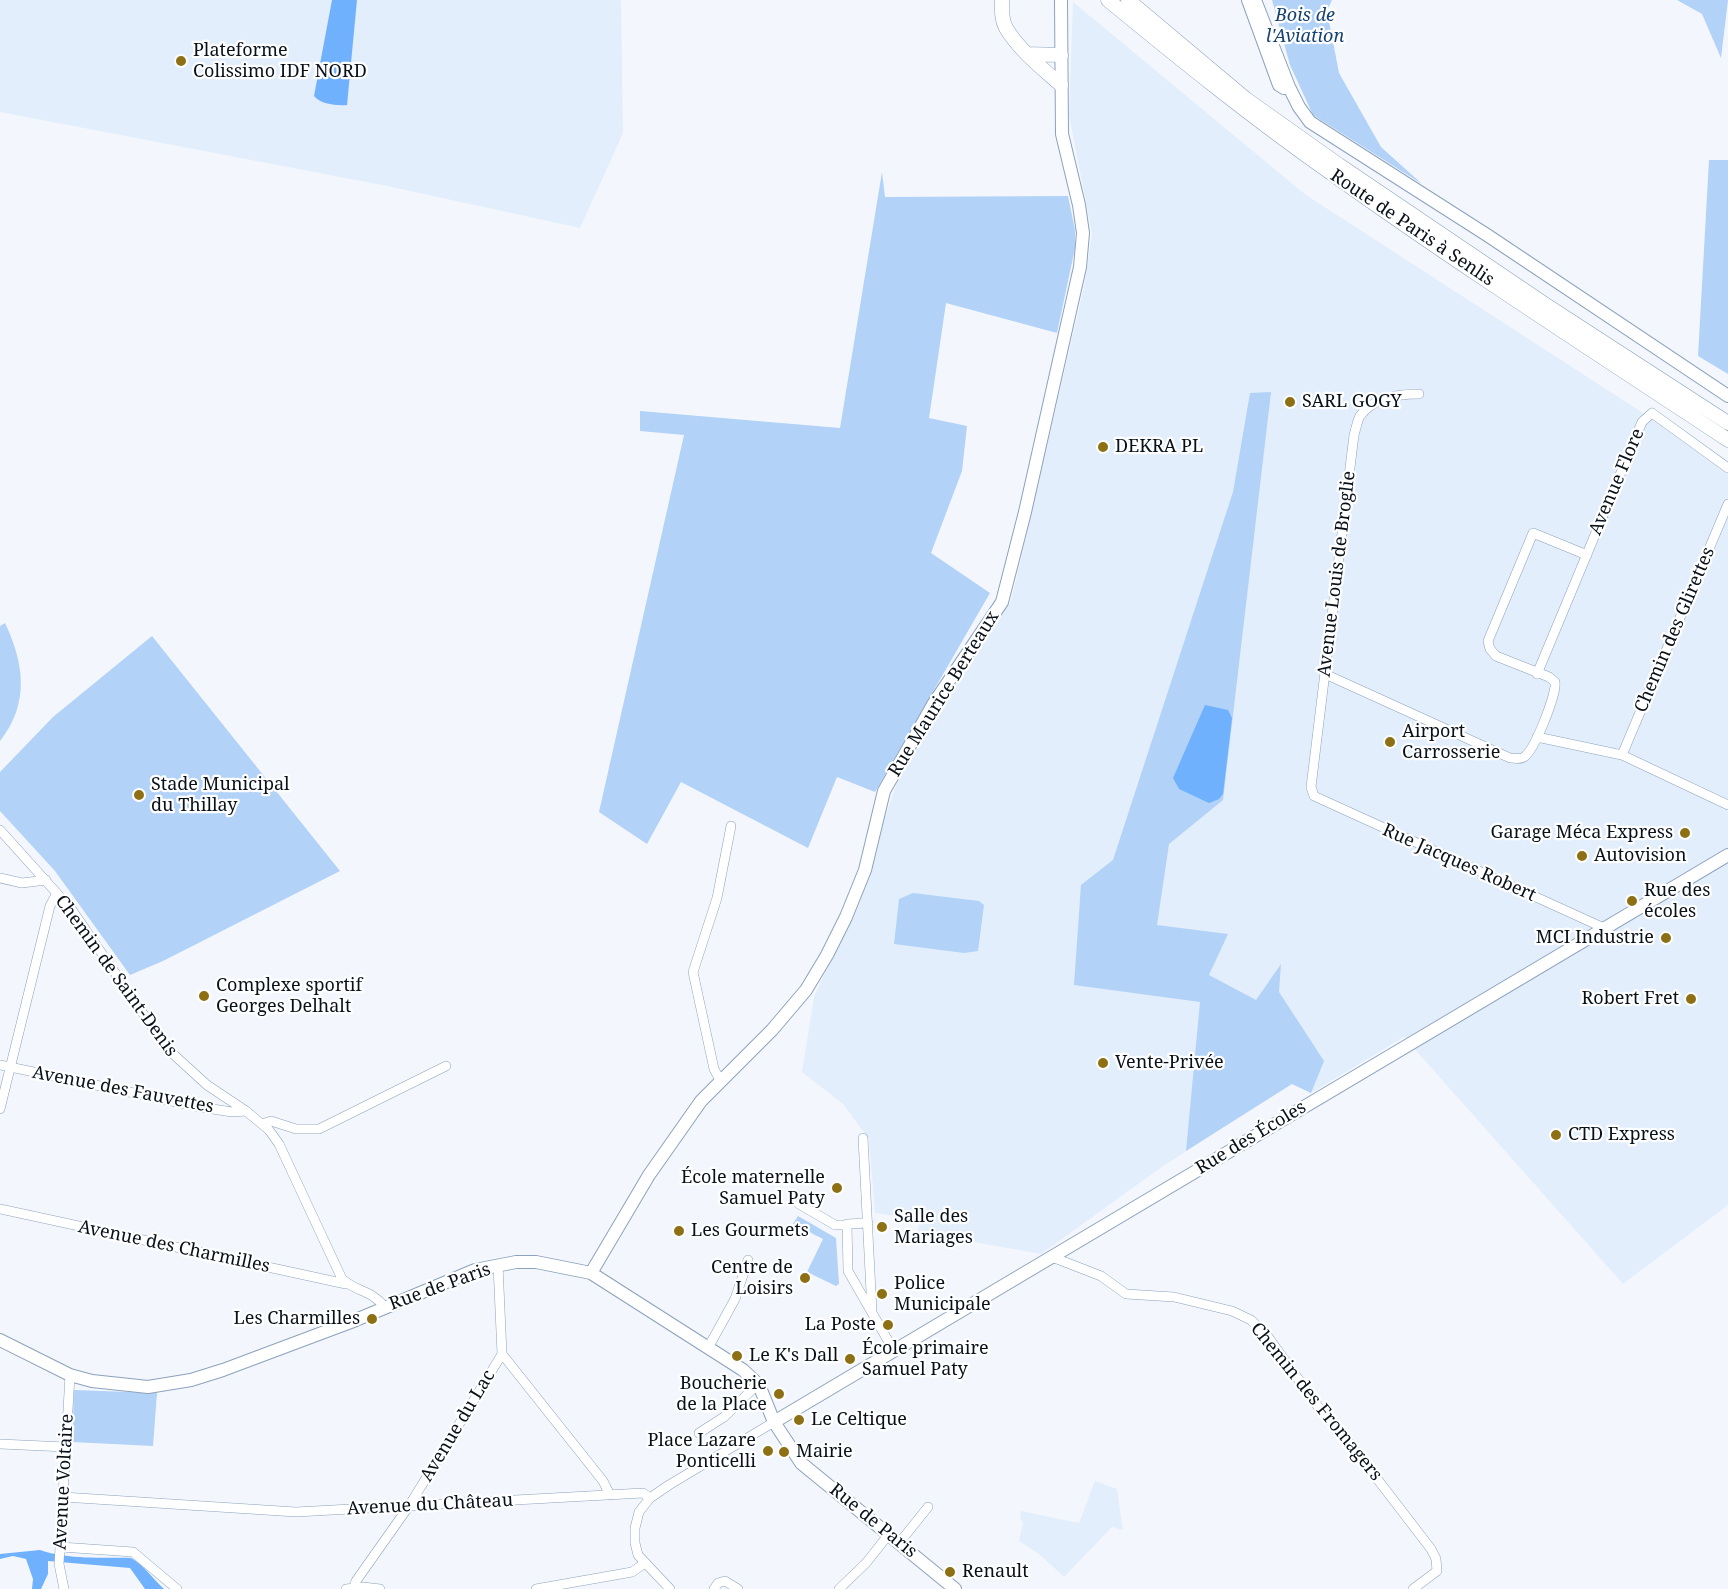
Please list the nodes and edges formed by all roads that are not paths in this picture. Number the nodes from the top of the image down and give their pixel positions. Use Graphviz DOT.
graph roads {
  1 [pos="1002,0"];
  2 [pos="1061,0"];
  3 [pos="1108,0"];
  4 [pos="1128,0"];
  5 [pos="1248,0"];
  6 [pos="1255,0"];
  7 [pos="1027,54"];
  8 [pos="1060,55"];
  9 [pos="1061,85"];
  10 [pos="1289,87"];
  11 [pos="1419,394"];
  12 [pos="1728,396"];
  13 [pos="1728,423"];
  14 [pos="1728,440"];
  15 [pos="1728,468"];
  16 [pos="1728,504"];
  17 [pos="1587,555"];
  18 [pos="1325,674"];
  19 [pos="1537,674"];
  20 [pos="1537,737"];
  21 [pos="1622,755"];
  22 [pos="1314,796"];
  23 [pos="1728,805"];
  24 [pos="731,826"];
  25 [pos="0,830"];
  26 [pos="1728,855"];
  27 [pos="0,878"];
  28 [pos="46,880"];
  29 [pos="56,895"];
  30 [pos="1604,928"];
  31 [pos="5,1066"];
  32 [pos="446,1066"];
  33 [pos="720,1080"];
  34 [pos="0,1109"];
  35 [pos="246,1111"];
  36 [pos="262,1124"];
  37 [pos="863,1138"];
  38 [pos="799,1204"];
  39 [pos="0,1209"];
  40 [pos="868,1223"];
  41 [pos="848,1225"];
  42 [pos="1052,1257"];
  43 [pos="748,1260"];
  44 [pos="498,1265"];
  45 [pos="591,1273"];
  46 [pos="348,1285"];
  47 [pos="385,1307"];
  48 [pos="872,1311"];
  49 [pos="0,1340"];
  50 [pos="708,1348"];
  51 [pos="894,1351"];
  52 [pos="502,1354"];
  53 [pos="70,1375"];
  54 [pos="758,1384"];
  55 [pos="774,1422"];
  56 [pos="699,1433"];
  57 [pos="0,1444"];
  58 [pos="66,1447"];
  59 [pos="610,1495"];
  60 [pos="63,1497"];
  61 [pos="650,1498"];
  62 [pos="410,1506"];
  63 [pos="928,1507"];
  64 [pos="889,1534"];
  65 [pos="900,1542"];
  66 [pos="60,1550"];
  67 [pos="645,1563"];
  68 [pos="350,1588"];
  69 [pos="63,1589"];
  70 [pos="177,1589"];
  71 [pos="380,1589"];
  72 [pos="536,1589"];
  73 [pos="670,1589"];
  74 [pos="714,1589"];
  75 [pos="738,1589"];
  76 [pos="839,1589"];
  77 [pos="955,1589"];
  78 [pos="1413,1589"];
  1 -- 7 [label="main road"];
  2 -- 8 [label="street, Rue Maurice Berteaux"];
  3 -- 14 [label="main road, Route de Paris à Senlis"];
  4 -- 13 [label="main road, Route de Paris à Senlis"];
  5 -- 10 [label="street"];
  6 -- 10 [label="street"];
  7 -- 8 [label="main road"];
  7 -- 9 [label="main road"];
  8 -- 9 [label="street, Rue Maurice Berteaux"];
  9 -- 33 [label="street, Rue Maurice Berteaux"];
  10 -- 12 [label="street"];
  11 -- 18 [label="street, Avenue Louis de Broglie"];
  15 -- 17 [label="street, Avenue Flore"];
  16 -- 21 [label="street, Chemin des Glirettes"];
  17 -- 19 [label="street, Avenue Flore"];
  17 -- 19 [label="street, Avenue Flore"];
  18 -- 20 [label="street"];
  18 -- 22 [label="street, Avenue Louis de Broglie"];
  19 -- 20 [label="street, Avenue Flore"];
  20 -- 21 [label="street"];
  21 -- 23 [label="street"];
  22 -- 30 [label="street, Rue Jacques Robert"];
  24 -- 33 [label="street"];
  25 -- 28 [label="street, Chemin de Saint-Denis"];
  26 -- 30 [label="street, Rue des Écoles"];
  27 -- 28 [label="street"];
  28 -- 29 [label="street, Chemin de Saint-Denis"];
  29 -- 31 [label="street"];
  29 -- 35 [label="street, Chemin de Saint-Denis"];
  30 -- 42 [label="street, Rue des Écoles"];
  31 -- 34 [label="street"];
  31 -- 35 [label="street, Avenue des Fauvettes"];
  32 -- 36 [label="street"];
  33 -- 45 [label="street, Rue Maurice Berteaux"];
  35 -- 36 [label="street, Chemin de Saint-Denis"];
  36 -- 46 [label="street, Chemin de Saint-Denis"];
  37 -- 40 [label="street"];
  38 -- 41 [label="street"];
  39 -- 46 [label="street, Avenue des Charmilles"];
  40 -- 41 [label="street"];
  40 -- 48 [label="street"];
  41 -- 48 [label="street"];
  42 -- 51 [label="street, Rue des Écoles"];
  42 -- 78 [label="street, Chemin des Fromagers"];
  43 -- 50 [label="street"];
  44 -- 45 [label="street, Rue de Paris"];
  44 -- 47 [label="street, Rue de Paris"];
  44 -- 52 [label="street"];
  45 -- 50 [label="street, Rue de Paris"];
  46 -- 47 [label="street"];
  47 -- 53 [label="street, Rue de Paris"];
  48 -- 51 [label="street"];
  49 -- 53 [label="street, Rue de Paris"];
  50 -- 54 [label="street, Rue de Paris"];
  51 -- 55 [label="street, Rue des Écoles"];
  52 -- 59 [label="street"];
  52 -- 62 [label="street, Avenue du Lac"];
  53 -- 58 [label="street, Avenue Voltaire"];
  54 -- 55 [label="street, Rue de Paris"];
  54 -- 56 [label="street"];
  55 -- 61 [label="street"];
  55 -- 64 [label="street, Rue de Paris"];
  57 -- 58 [label="street"];
  58 -- 60 [label="street, Avenue Voltaire"];
  59 -- 61 [label="street, Avenue du Château"];
  59 -- 62 [label="street, Avenue du Château"];
  60 -- 62 [label="street, Avenue du Château"];
  60 -- 66 [label="street, Avenue Voltaire"];
  61 -- 67 [label="street"];
  62 -- 68 [label="street, Avenue du Lac"];
  63 -- 65 [label="street"];
  64 -- 65 [label="street, Rue de Paris"];
  64 -- 76 [label="street"];
  65 -- 77 [label="street, Rue de Paris"];
  66 -- 69 [label="street, Avenue Voltaire"];
  66 -- 70 [label="street"];
  67 -- 72 [label="street"];
  67 -- 73 [label="street"];
  68 -- 71 [label="street"];
  74 -- 75 [label="street"];
}
